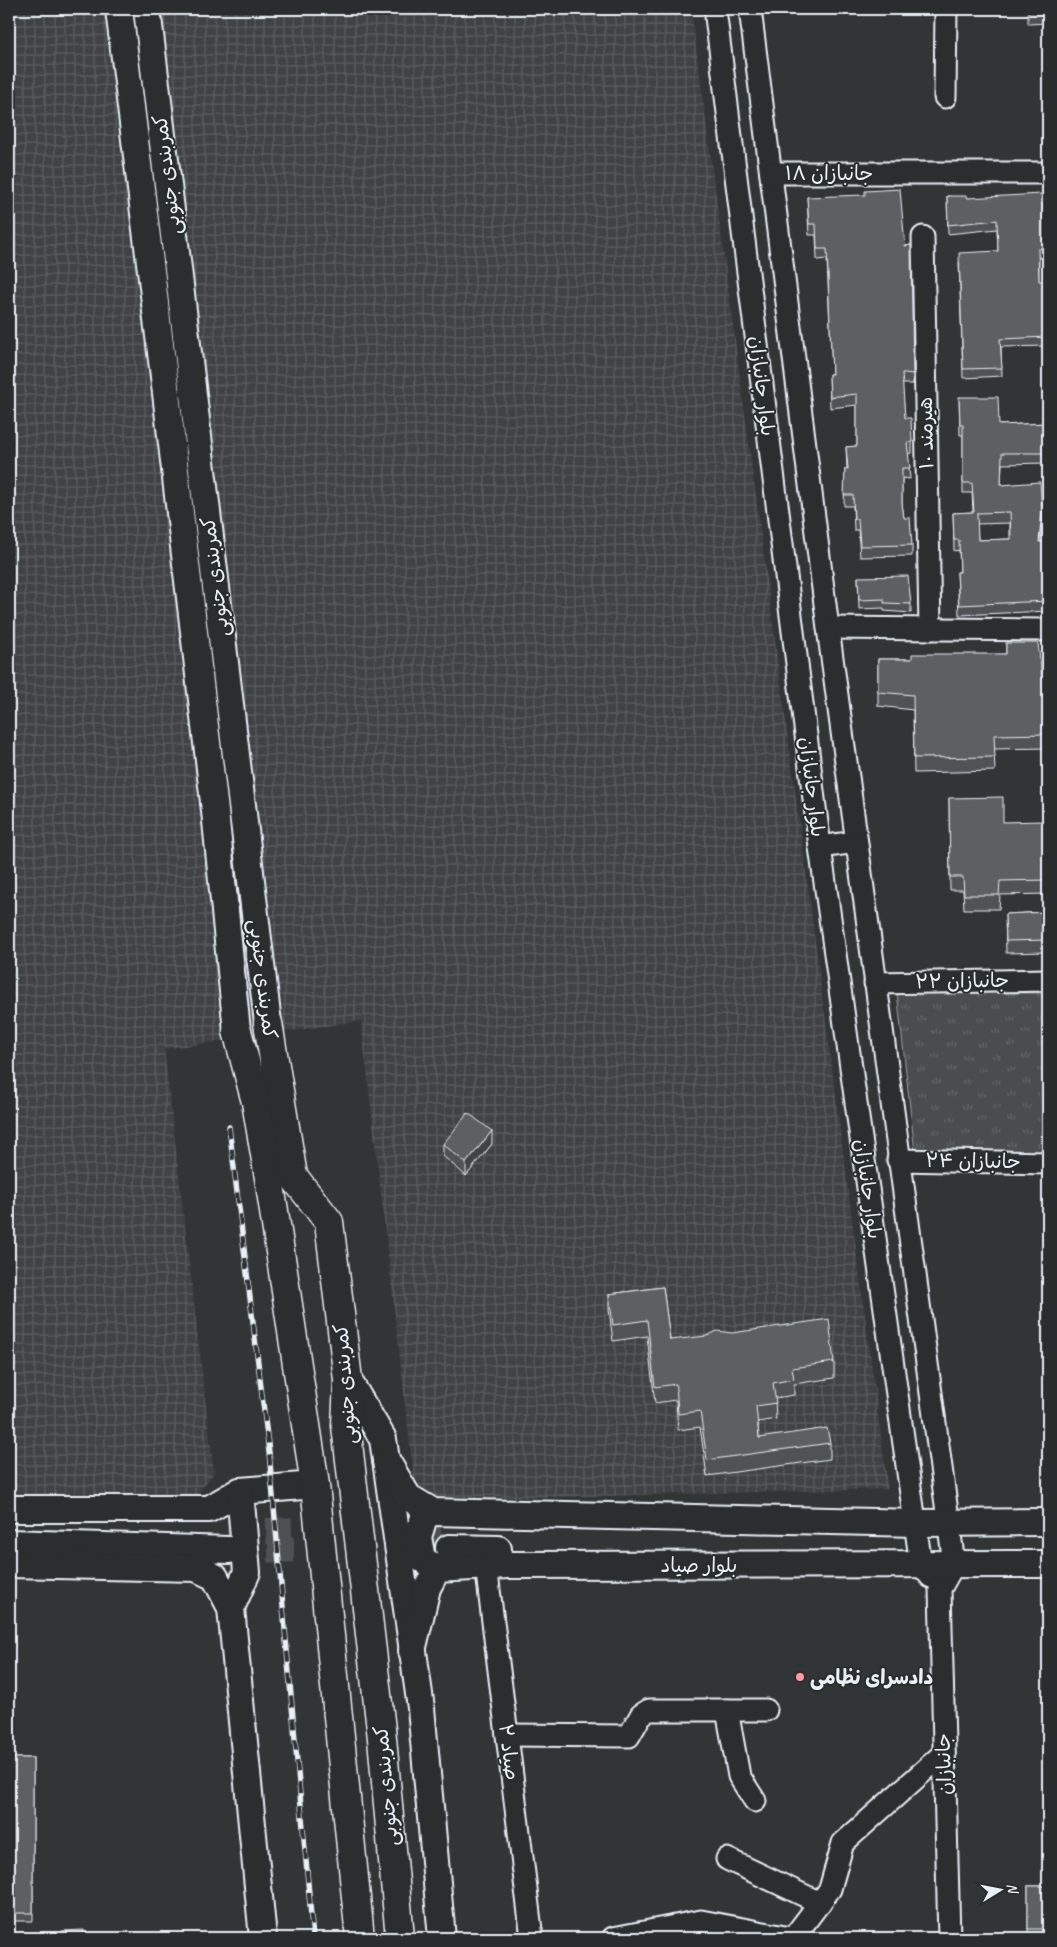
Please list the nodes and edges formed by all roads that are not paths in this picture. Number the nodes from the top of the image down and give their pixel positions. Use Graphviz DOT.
graph roads {
  1 [pos="119,9"];
  2 [pos="147,9"];
  3 [pos="715,9"];
  4 [pos="750,9"];
  5 [pos="946,9"];
  6 [pos="945,96"];
  7 [pos="1048,172"];
  8 [pos="771,173"];
  9 [pos="923,237"];
  10 [pos="828,628"];
  11 [pos="930,629"];
  12 [pos="1048,630"];
  13 [pos="242,808"];
  14 [pos="215,811"];
  15 [pos="856,842"];
  16 [pos="820,847"];
  17 [pos="260,959"];
  18 [pos="229,963"];
  19 [pos="1048,980"];
  20 [pos="875,983"];
  21 [pos="268,1023"];
  22 [pos="237,1031"];
  23 [pos="268,1100"];
  24 [pos="898,1160"];
  25 [pos="1048,1163"];
  26 [pos="918,1304"];
  27 [pos="884,1308"];
  28 [pos="348,1380"];
  29 [pos="386,1460"];
  30 [pos="315,1485"];
  31 [pos="240,1491"];
  32 [pos="9,1509"];
  33 [pos="950,1522"];
  34 [pos="1048,1522"];
  35 [pos="917,1523"];
  36 [pos="9,1526"];
  37 [pos="440,1539"];
  38 [pos="9,1543"];
  39 [pos="9,1564"];
  40 [pos="922,1564"];
  41 [pos="954,1564"];
  42 [pos="1048,1564"];
  43 [pos="486,1565"];
  44 [pos="808,1565"];
  45 [pos="940,1589"];
  46 [pos="231,1608"];
  47 [pos="412,1651"];
  48 [pos="727,1710"];
  49 [pos="766,1710"];
  50 [pos="507,1735"];
  51 [pos="944,1753"];
  52 [pos="755,1801"];
  53 [pos="727,1859"];
  54 [pos="820,1903"];
  55 [pos="263,1938"];
  56 [pos="360,1938"];
  57 [pos="400,1938"];
  58 [pos="442,1938"];
  59 [pos="532,1938"];
  60 [pos="613,1938"];
  61 [pos="792,1938"];
  62 [pos="949,1938"];
  1 -- 14 [label="main road, کمربندی جنوبی"];
  2 -- 13 [label="main road, کمربندی جنوبی"];
  3 -- 16 [label="street, بلوار جانبازان"];
  4 -- 8 [label="street, بلوار جانبازان"];
  5 -- 6 [label="street"];
  7 -- 8 [label="street, جانبازان ۱۸"];
  8 -- 10 [label="street, بلوار جانبازان"];
  9 -- 11 [label="street, هیرمند ۱۰"];
  10 -- 11 [label="street"];
  10 -- 15 [label="street, بلوار جانبازان"];
  11 -- 12 [label="street"];
  13 -- 14 [label="main road"];
  13 -- 17 [label="main road, کمربندی جنوبی"];
  14 -- 18 [label="main road, کمربندی جنوبی"];
  15 -- 16 [label="street"];
  15 -- 20 [label="street, بلوار جانبازان"];
  16 -- 27 [label="street, بلوار جانبازان"];
  17 -- 18 [label="main road"];
  17 -- 21 [label="main road, کمربندی جنوبی"];
  18 -- 22 [label="main road, کمربندی جنوبی"];
  19 -- 20 [label="street, جانبازان ۲۲"];
  20 -- 24 [label="street, بلوار جانبازان"];
  21 -- 23 [label="highway, کمربندی جنوبی"];
  22 -- 23 [label="highway, کمربندی جنوبی"];
  23 -- 28 [label="highway, کمربندی جنوبی"];
  23 -- 30 [label="highway, کمربندی جنوبی"];
  24 -- 25 [label="street, جانبازان ۲۴"];
  24 -- 26 [label="street, بلوار جانبازان"];
  26 -- 27 [label="street"];
  26 -- 33 [label="street, بلوار جانبازان"];
  27 -- 35 [label="street, بلوار جانبازان"];
  28 -- 29 [label="main road"];
  28 -- 57 [label="highway, کمربندی جنوبی"];
  29 -- 37 [label="main road"];
  29 -- 47 [label="main road"];
  30 -- 31 [label="main road"];
  30 -- 56 [label="highway, کمربندی جنوبی"];
  31 -- 32 [label="main road"];
  31 -- 46 [label="main road"];
  33 -- 34 [label="main road"];
  33 -- 35 [label="main road"];
  33 -- 41 [label="street, بلوار جانبازان"];
  35 -- 37 [label="main road"];
  35 -- 40 [label="street, بلوار جانبازان"];
  36 -- 38 [label="main road"];
  37 -- 43 [label="main road, بلوار صیاد"];
  37 -- 44 [label="main road"];
  37 -- 47 [label="main road"];
  39 -- 46 [label="main road"];
  40 -- 41 [label="main road, بلوار صیاد"];
  40 -- 44 [label="main road, بلوار صیاد"];
  40 -- 45 [label="street"];
  41 -- 42 [label="main road, بلوار صیاد"];
  41 -- 45 [label="street"];
  43 -- 44 [label="main road, بلوار صیاد"];
  43 -- 50 [label="street, صیاد ۲"];
  45 -- 51 [label="street, جانبازان"];
  46 -- 55 [label="main road"];
  47 -- 58 [label="main road"];
  48 -- 49 [label="street"];
  48 -- 50 [label="street"];
  48 -- 52 [label="street"];
  50 -- 59 [label="street, صیاد ۲"];
  51 -- 54 [label="street"];
  51 -- 62 [label="street, جانبازان"];
  53 -- 54 [label="street"];
  54 -- 61 [label="street"];
  60 -- 61 [label="street"];
}
